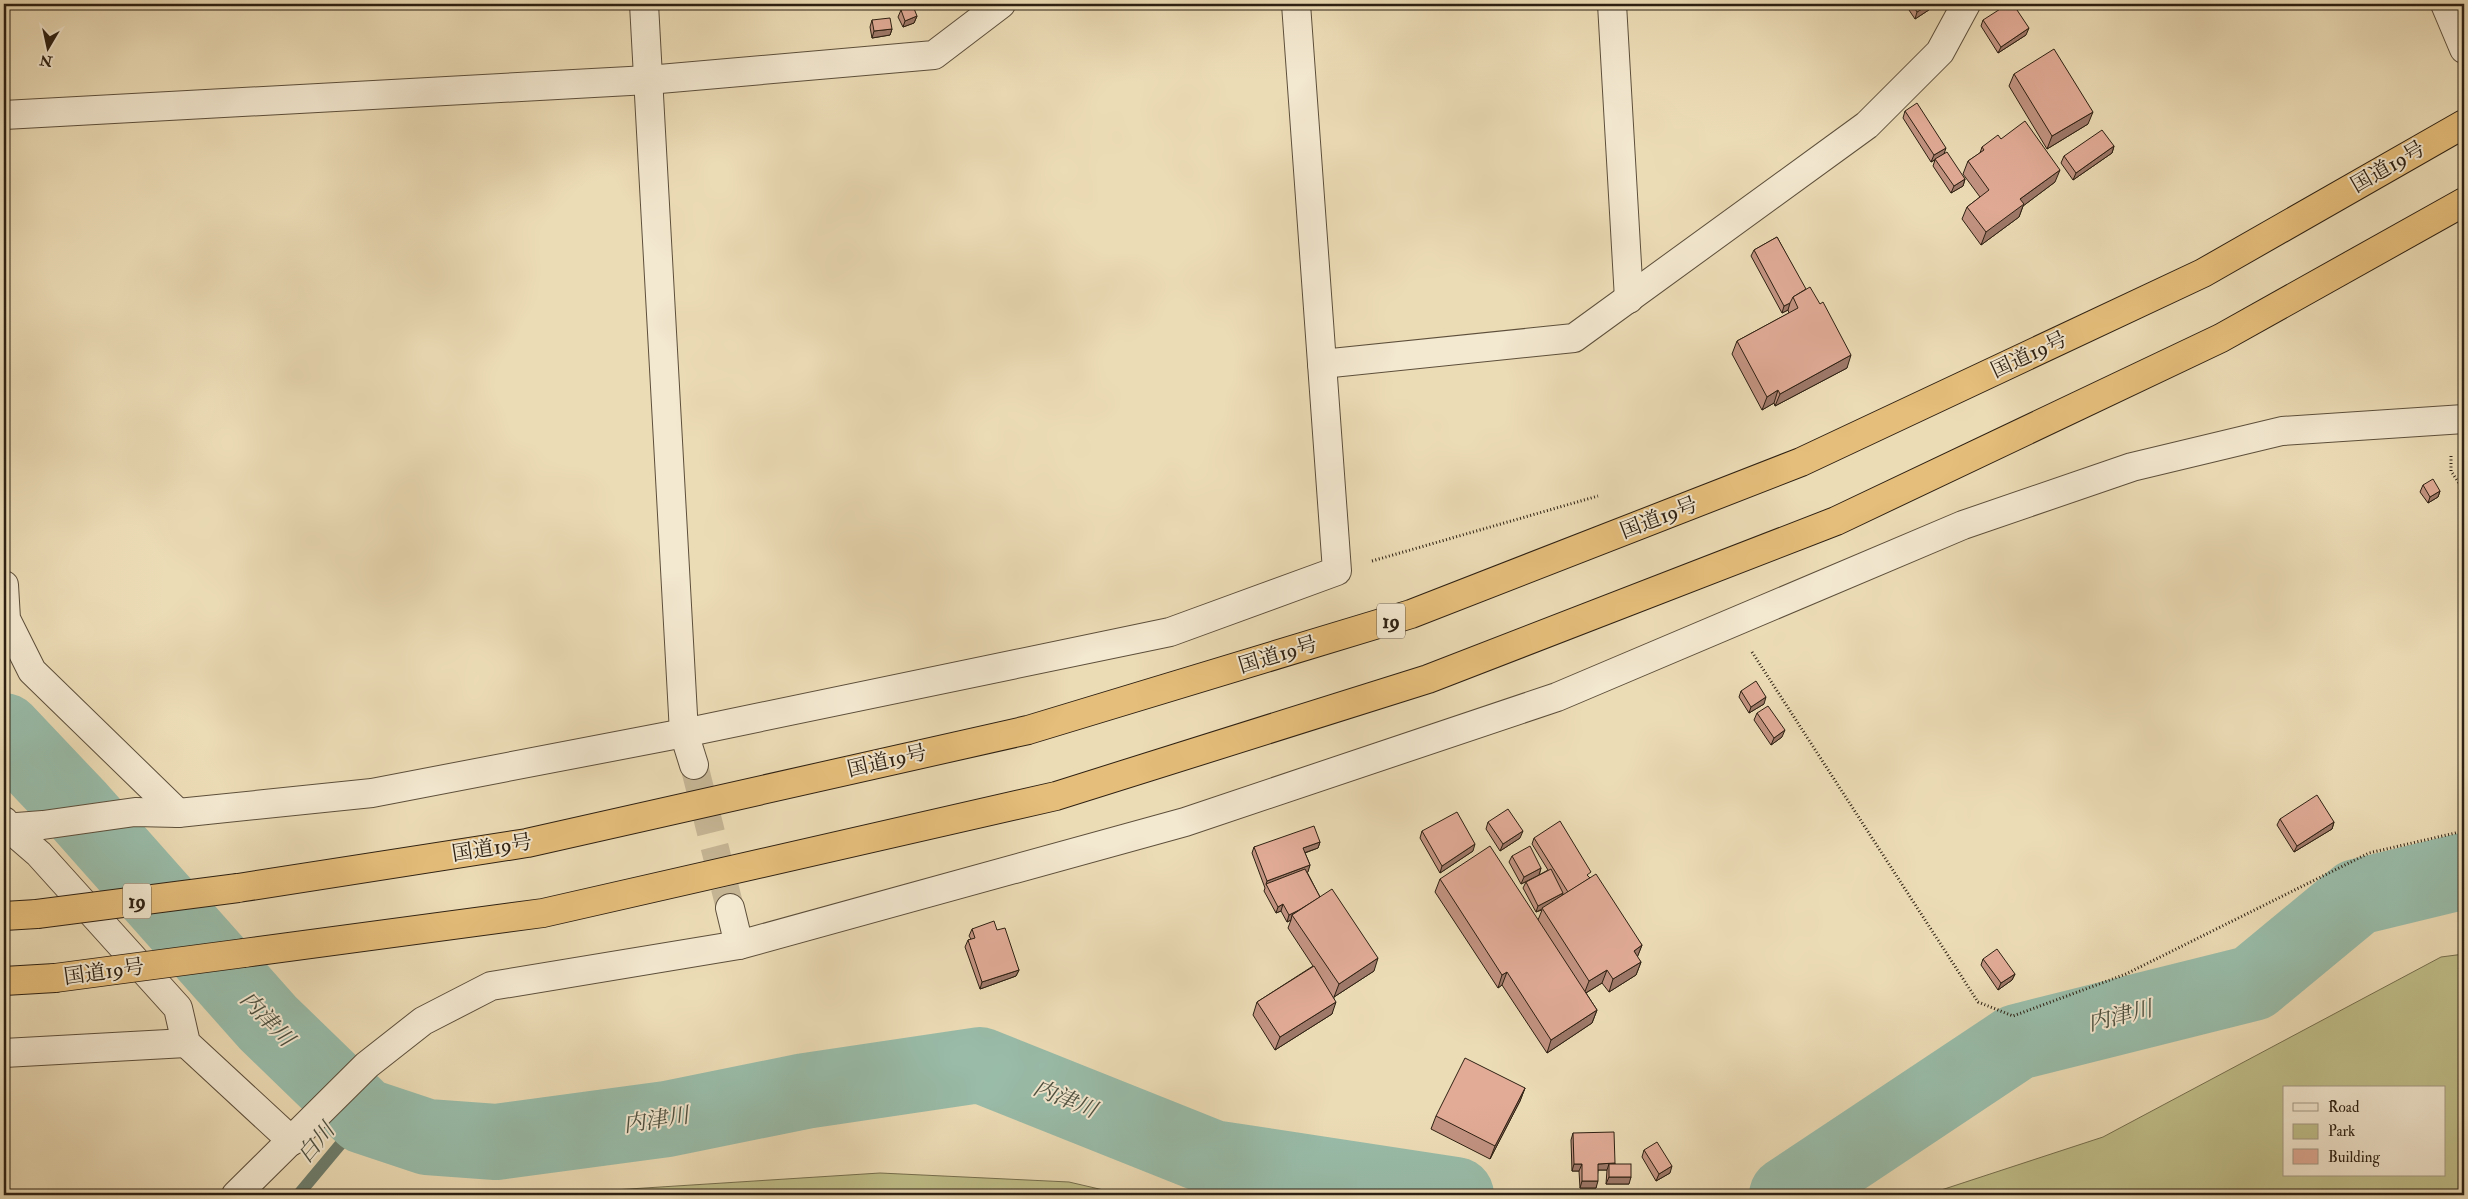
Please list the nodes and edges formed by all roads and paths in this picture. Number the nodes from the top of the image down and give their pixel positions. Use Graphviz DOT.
graph roads {
  1 [pos="644,4"];
  2 [pos="1001,4"];
  3 [pos="1296,4"];
  4 [pos="1612,4"];
  5 [pos="1966,4"];
  6 [pos="2445,4"];
  7 [pos="2464,49"];
  8 [pos="648,80"];
  9 [pos="4,115"];
  10 [pos="2464,124"];
  11 [pos="2464,202"];
  12 [pos="1629,299"];
  13 [pos="1322,364"];
  14 [pos="2464,419"];
  15 [pos="1598,496"];
  16 [pos="1337,571"];
  17 [pos="4,585"];
  18 [pos="1733,622"];
  19 [pos="684,733"];
  20 [pos="694,765"];
  21 [pos="178,813"];
  22 [pos="5,826"];
  23 [pos="2464,831"];
  24 [pos="730,908"];
  25 [pos="4,916"];
  26 [pos="738,945"];
  27 [pos="4,981"];
  28 [pos="186,1043"];
  29 [pos="4,1053"];
  30 [pos="300,1133"];
  31 [pos="236,1195"];
  1 -- 8 [label="street"];
  2 -- 8 [label="street"];
  3 -- 13 [label="street"];
  4 -- 12 [label="street"];
  5 -- 12 [label="street"];
  6 -- 7 [label="street"];
  8 -- 9 [label="street"];
  8 -- 19 [label="street"];
  10 -- 25 [label="highway, 国道19号 / 19, bridge"];
  11 -- 27 [label="highway, 国道19号, bridge"];
  12 -- 13 [label="street"];
  13 -- 16 [label="street"];
  14 -- 18 [label="street"];
  15 -- 16 [label="path"];
  16 -- 19 [label="street"];
  17 -- 21 [label="street"];
  18 -- 23 [label="path"];
  18 -- 26 [label="street"];
  19 -- 20 [label="street"];
  19 -- 21 [label="street"];
  21 -- 22 [label="street"];
  22 -- 28 [label="street"];
  24 -- 26 [label="street"];
  26 -- 30 [label="street"];
  28 -- 29 [label="street"];
  28 -- 30 [label="street"];
  30 -- 31 [label="street"];
}
